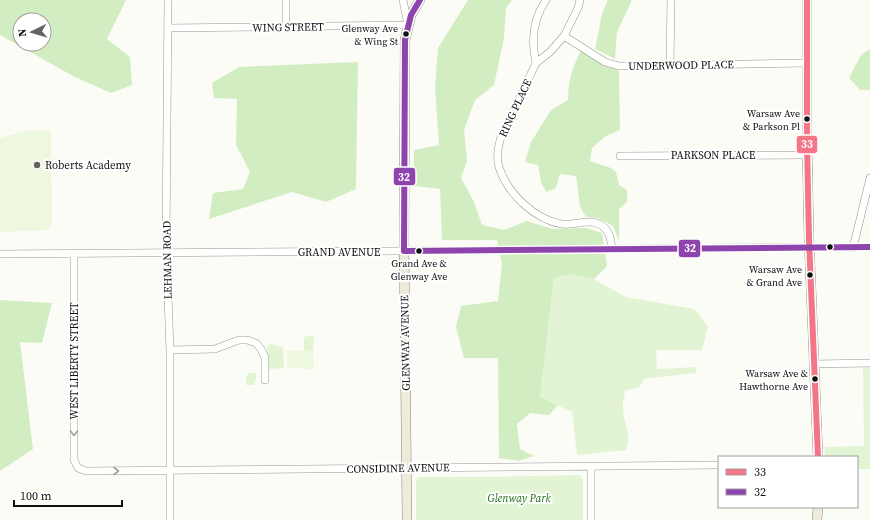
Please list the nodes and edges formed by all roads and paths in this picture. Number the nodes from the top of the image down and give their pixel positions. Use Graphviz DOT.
graph roads {
  1 [pos="168,0"];
  2 [pos="286,0"];
  3 [pos="403,0"];
  4 [pos="420,0"];
  5 [pos="546,0"];
  6 [pos="580,0"];
  7 [pos="671,0"];
  8 [pos="807,0"];
  9 [pos="286,26"];
  10 [pos="408,26"];
  11 [pos="168,28"];
  12 [pos="564,36"];
  13 [pos="536,63"];
  14 [pos="806,63"];
  15 [pos="670,65"];
  16 [pos="807,155"];
  17 [pos="620,156"];
  18 [pos="870,178"];
  19 [pos="810,247"];
  20 [pos="853,248"];
  21 [pos="870,248"];
  22 [pos="612,249"];
  23 [pos="404,251"];
  24 [pos="167,253"];
  25 [pos="0,254"];
  26 [pos="74,254"];
  27 [pos="170,350"];
  28 [pos="870,363"];
  29 [pos="815,364"];
  30 [pos="265,380"];
  31 [pos="818,456"];
  32 [pos="718,465"];
  33 [pos="591,467"];
  34 [pos="78,468"];
  35 [pos="407,468"];
  36 [pos="169,471"];
  37 [pos="818,508"];
  38 [pos="170,520"];
  39 [pos="407,520"];
  40 [pos="591,520"];
  41 [pos="818,520"];
  1 -- 11 [label="street, LEHMAN ROAD"];
  2 -- 9 [label="street"];
  3 -- 10 [label="street"];
  4 -- 10 [label="main road, GLENWAY AVENUE"];
  5 -- 13 [label="street"];
  6 -- 12 [label="street, RING PLACE"];
  7 -- 15 [label="street"];
  8 -- 14 [label="main road"];
  9 -- 10 [label="street, WING STREET"];
  9 -- 11 [label="street, WING STREET"];
  10 -- 23 [label="main road, GLENWAY AVENUE"];
  11 -- 24 [label="street, LEHMAN ROAD"];
  12 -- 13 [label="street, RING PLACE"];
  12 -- 15 [label="street, UNDERWOOD PLACE"];
  13 -- 22 [label="street, RING PLACE"];
  14 -- 15 [label="street, UNDERWOOD PLACE"];
  14 -- 16 [label="main road"];
  16 -- 17 [label="street, PARKSON PLACE"];
  16 -- 19 [label="main road"];
  18 -- 20 [label="street"];
  19 -- 20 [label="street, GRAND AVENUE"];
  19 -- 22 [label="street, GRAND AVENUE"];
  19 -- 29 [label="main road"];
  20 -- 21 [label="street, GRAND AVENUE"];
  22 -- 23 [label="street, GRAND AVENUE"];
  23 -- 24 [label="street, GRAND AVENUE"];
  23 -- 35 [label="main road, GLENWAY AVENUE"];
  24 -- 26 [label="street, GRAND AVENUE"];
  24 -- 27 [label="street, LEHMAN ROAD"];
  25 -- 26 [label="street, GRAND AVENUE"];
  26 -- 34 [label="street, WEST LIBERTY STREET, one-way"];
  27 -- 30 [label="street"];
  27 -- 36 [label="street, LEHMAN ROAD"];
  28 -- 29 [label="street"];
  29 -- 31 [label="main road"];
  32 -- 33 [label="street, CONSIDINE AVENUE"];
  33 -- 35 [label="street, CONSIDINE AVENUE"];
  33 -- 40 [label="street"];
  34 -- 36 [label="street, CONSIDINE AVENUE, one-way"];
  35 -- 36 [label="street, CONSIDINE AVENUE"];
  35 -- 39 [label="main road, GLENWAY AVENUE"];
  36 -- 38 [label="street, LEHMAN ROAD"];
  37 -- 41 [label="main road"];
}
